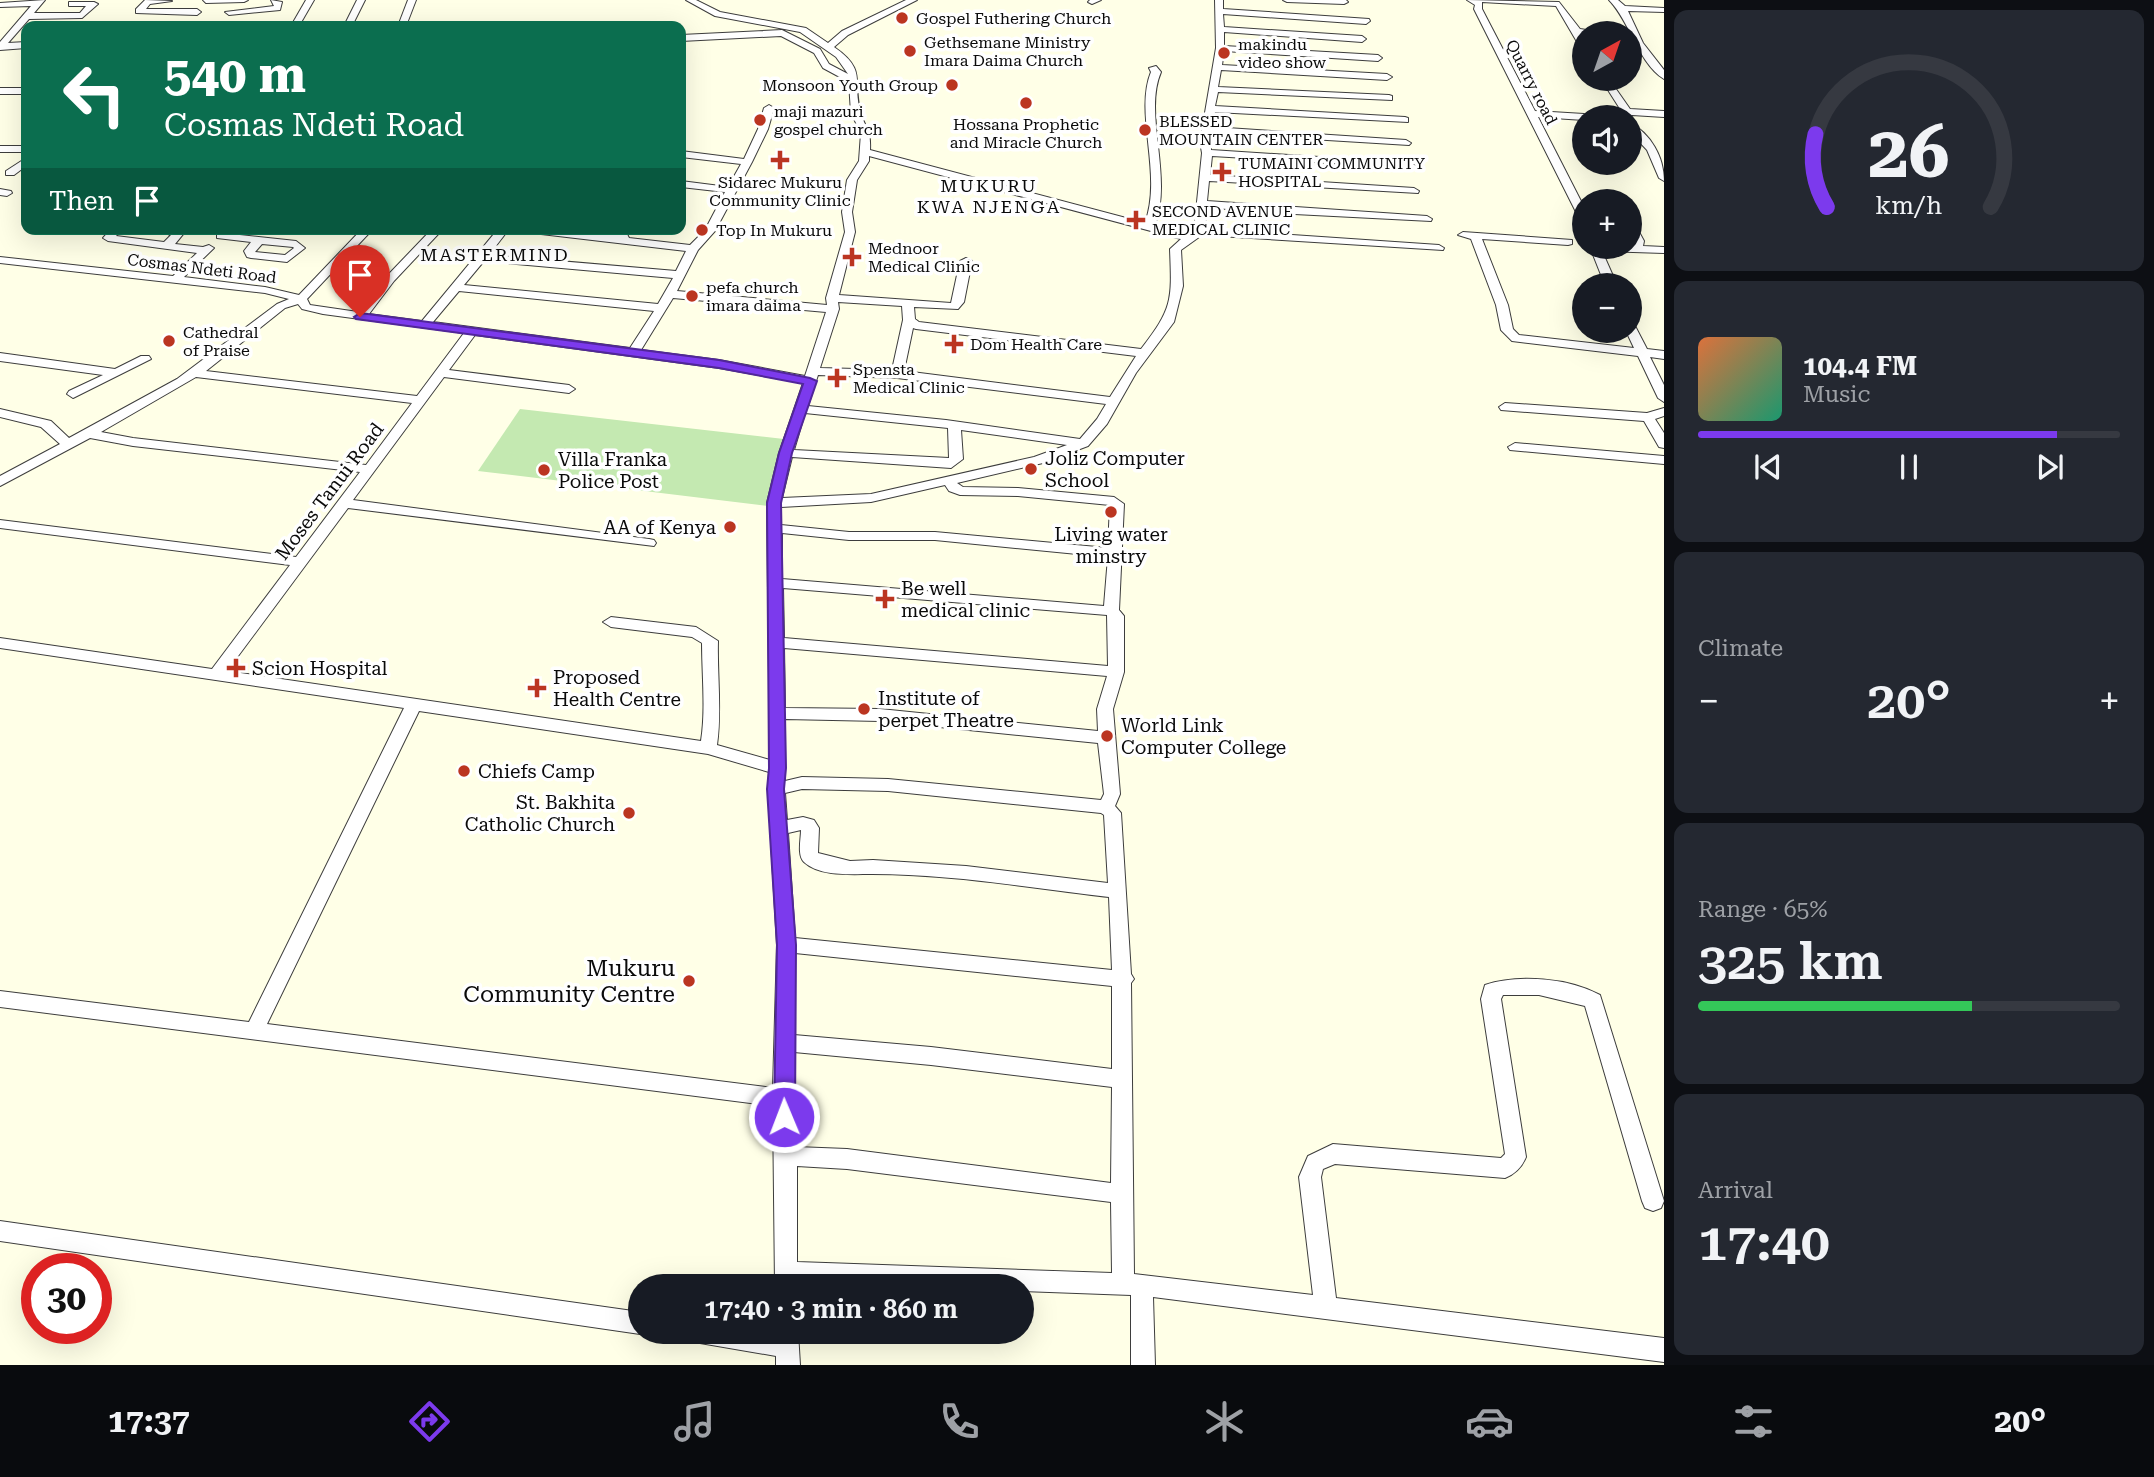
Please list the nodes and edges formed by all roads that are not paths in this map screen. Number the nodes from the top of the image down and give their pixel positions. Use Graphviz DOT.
graph roads {
  1 [pos="206,0"];
  2 [pos="244,0"];
  3 [pos="275,0"];
  4 [pos="310,0"];
  5 [pos="361,0"];
  6 [pos="412,0"];
  7 [pos="690,0"];
  8 [pos="913,0"];
  9 [pos="1287,0"];
  10 [pos="1471,0"];
  11 [pos="1482,0"];
  12 [pos="1614,0"];
  13 [pos="168,1"];
  14 [pos="719,1"];
  15 [pos="40,2"];
  16 [pos="1344,2"];
  17 [pos="72,4"];
  18 [pos="0,5"];
  19 [pos="12,5"];
  20 [pos="1220,6"];
  21 [pos="704,8"];
  22 [pos="1623,8"];
  23 [pos="1664,10"];
  24 [pos="229,12"];
  25 [pos="0,14"];
  26 [pos="29,16"];
  27 [pos="23,21"];
  28 [pos="298,21"];
  29 [pos="350,21"];
  30 [pos="404,21"];
  31 [pos="1366,21"];
  32 [pos="1627,21"];
  33 [pos="21,22"];
  34 [pos="1572,24"];
  35 [pos="1220,29"];
  36 [pos="804,31"];
  37 [pos="5,35"];
  38 [pos="686,37"];
  39 [pos="686,37"];
  40 [pos="1362,38"];
  41 [pos="21,45"];
  42 [pos="1,47"];
  43 [pos="1220,48"];
  44 [pos="1642,48"];
  45 [pos="827,49"];
  46 [pos="1378,58"];
  47 [pos="1217,67"];
  48 [pos="1153,68"];
  49 [pos="1664,76"];
  50 [pos="1387,77"];
  51 [pos="855,82"];
  52 [pos="1213,89"];
  53 [pos="0,91"];
  54 [pos="21,91"];
  55 [pos="1389,98"];
  56 [pos="769,108"];
  57 [pos="1212,109"];
  58 [pos="1532,114"];
  59 [pos="1642,114"];
  60 [pos="1664,114"];
  61 [pos="1572,116"];
  62 [pos="1405,120"];
  63 [pos="1208,130"];
  64 [pos="1642,139"];
  65 [pos="1406,143"];
  66 [pos="0,149"];
  67 [pos="21,149"];
  68 [pos="864,152"];
  69 [pos="1207,153"];
  70 [pos="686,155"];
  71 [pos="747,162"];
  72 [pos="21,165"];
  73 [pos="1411,166"];
  74 [pos="10,173"];
  75 [pos="1203,178"];
  76 [pos="1664,178"];
  77 [pos="686,185"];
  78 [pos="732,190"];
  79 [pos="1414,191"];
  80 [pos="1572,194"];
  81 [pos="1201,203"];
  82 [pos="1427,219"];
  83 [pos="1149,228"];
  84 [pos="111,235"];
  85 [pos="177,235"];
  86 [pos="223,235"];
  87 [pos="234,235"];
  88 [pos="362,235"];
  89 [pos="432,235"];
  90 [pos="499,235"];
  91 [pos="629,235"];
  92 [pos="1195,236"];
  93 [pos="259,241"];
  94 [pos="1568,242"];
  95 [pos="166,246"];
  96 [pos="693,248"];
  97 [pos="1439,248"];
  98 [pos="1642,249"];
  99 [pos="1664,250"];
  100 [pos="205,251"];
  101 [pos="479,257"];
  102 [pos="0,260"];
  103 [pos="966,261"];
  104 [pos="678,275"];
  105 [pos="174,281"];
  106 [pos="454,287"];
  107 [pos="670,294"];
  108 [pos="301,299"];
  109 [pos="908,303"];
  110 [pos="833,304"];
  111 [pos="661,308"];
  112 [pos="360,317"];
  113 [pos="909,320"];
  114 [pos="425,325"];
  115 [pos="471,331"];
  116 [pos="1637,343"];
  117 [pos="633,353"];
  118 [pos="1144,353"];
  119 [pos="1642,354"];
  120 [pos="1664,355"];
  121 [pos="0,357"];
  122 [pos="145,359"];
  123 [pos="116,373"];
  124 [pos="194,373"];
  125 [pos="440,373"];
  126 [pos="897,374"];
  127 [pos="811,376"];
  128 [pos="569,389"];
  129 [pos="73,394"];
  130 [pos="1664,398"];
  131 [pos="420,400"];
  132 [pos="1114,401"];
  133 [pos="1505,407"];
  134 [pos="801,409"];
  135 [pos="1664,412"];
  136 [pos="0,413"];
  137 [pos="1648,417"];
  138 [pos="954,425"];
  139 [pos="87,433"];
  140 [pos="1083,443"];
  141 [pos="68,444"];
  142 [pos="1664,444"];
  143 [pos="1515,447"];
  144 [pos="786,453"];
  145 [pos="1664,460"];
  146 [pos="369,469"];
  147 [pos="948,480"];
  148 [pos="0,482"];
  149 [pos="344,503"];
  150 [pos="774,503"];
  151 [pos="0,524"];
  152 [pos="774,528"];
  153 [pos="649,543"];
  154 [pos="1115,553"];
  155 [pos="300,562"];
  156 [pos="776,583"];
  157 [pos="1111,611"];
  158 [pos="611,622"];
  159 [pos="776,642"];
  160 [pos="0,643"];
  161 [pos="1116,672"];
  162 [pos="217,674"];
  163 [pos="415,704"];
  164 [pos="776,713"];
  165 [pos="1106,738"];
  166 [pos="709,748"];
  167 [pos="778,768"];
  168 [pos="776,789"];
  169 [pos="1106,807"];
  170 [pos="779,829"];
  171 [pos="1118,891"];
  172 [pos="786,945"];
  173 [pos="1124,979"];
  174 [pos="0,999"];
  175 [pos="254,1031"];
  176 [pos="785,1043"];
  177 [pos="1121,1079"];
  178 [pos="783,1098"];
  179 [pos="786,1156"];
  180 [pos="1124,1194"];
  181 [pos="1653,1201"];
  182 [pos="0,1231"];
  183 [pos="786,1274"];
  184 [pos="1034,1283"];
  185 [pos="1133,1284"];
  186 [pos="1325,1307"];
  187 [pos="628,1321"];
  188 [pos="765,1344"];
  189 [pos="787,1348"];
  190 [pos="1664,1350"];
  191 [pos="1143,1365"];
  1 -- 2 [label="street"];
  1 -- 13 [label="street"];
  3 -- 24 [label="street"];
  4 -- 28 [label="street"];
  5 -- 29 [label="street"];
  6 -- 30 [label="street"];
  7 -- 21 [label="street"];
  8 -- 45 [label="street"];
  9 -- 16 [label="street"];
  10 -- 58 [label="street, Quarry road"];
  11 -- 34 [label="street"];
  12 -- 22 [label="street"];
  14 -- 21 [label="street"];
  15 -- 19 [label="street"];
  15 -- 26 [label="street"];
  17 -- 26 [label="street"];
  18 -- 19 [label="street"];
  19 -- 25 [label="street"];
  20 -- 31 [label="street"];
  20 -- 35 [label="street"];
  21 -- 36 [label="street"];
  22 -- 23 [label="street"];
  22 -- 32 [label="street"];
  26 -- 27 [label="street"];
  33 -- 37 [label="street"];
  35 -- 40 [label="street"];
  35 -- 43 [label="street"];
  36 -- 38 [label="street"];
  36 -- 45 [label="street"];
  37 -- 42 [label="street"];
  39 -- 51 [label="street"];
  41 -- 42 [label="street"];
  43 -- 46 [label="street"];
  43 -- 47 [label="street"];
  44 -- 49 [label="street"];
  45 -- 51 [label="street"];
  47 -- 50 [label="street"];
  47 -- 52 [label="street"];
  48 -- 83 [label="street"];
  51 -- 68 [label="street"];
  52 -- 55 [label="street"];
  52 -- 57 [label="street"];
  53 -- 54 [label="street"];
  56 -- 71 [label="street"];
  57 -- 62 [label="street"];
  57 -- 63 [label="street"];
  58 -- 61 [label="street"];
  58 -- 80 [label="street, Quarry road"];
  59 -- 60 [label="street"];
  63 -- 65 [label="street"];
  63 -- 69 [label="street"];
  64 -- 76 [label="street"];
  66 -- 67 [label="street"];
  68 -- 83 [label="street"];
  68 -- 110 [label="street"];
  69 -- 73 [label="street"];
  69 -- 75 [label="street"];
  70 -- 71 [label="street"];
  71 -- 78 [label="street"];
  72 -- 74 [label="street"];
  75 -- 79 [label="street"];
  75 -- 81 [label="street"];
  77 -- 78 [label="street"];
  78 -- 96 [label="street"];
  81 -- 82 [label="street"];
  81 -- 92 [label="street"];
  83 -- 92 [label="street"];
  84 -- 95 [label="street"];
  85 -- 95 [label="street"];
  86 -- 100 [label="street"];
  87 -- 93 [label="street"];
  88 -- 108 [label="street"];
  89 -- 112 [label="street"];
  90 -- 101 [label="street"];
  91 -- 96 [label="street"];
  92 -- 97 [label="street"];
  92 -- 118 [label="street"];
  94 -- 119 [label="street"];
  95 -- 100 [label="street"];
  96 -- 104 [label="street"];
  98 -- 99 [label="street"];
  100 -- 105 [label="street"];
  101 -- 104 [label="street"];
  101 -- 106 [label="street"];
  102 -- 105 [label="street, Cosmas Ndeti Road"];
  103 -- 109 [label="street"];
  104 -- 107 [label="street"];
  105 -- 108 [label="street, Cosmas Ndeti Road"];
  106 -- 111 [label="street"];
  106 -- 114 [label="street"];
  107 -- 110 [label="street"];
  107 -- 111 [label="street"];
  108 -- 112 [label="street, Cosmas Ndeti Road"];
  108 -- 124 [label="street"];
  109 -- 110 [label="street"];
  109 -- 113 [label="street"];
  110 -- 127 [label="street"];
  111 -- 117 [label="street"];
  112 -- 114 [label="street, Cosmas Ndeti Road"];
  113 -- 118 [label="street"];
  113 -- 126 [label="street"];
  114 -- 115 [label="street, Cosmas Ndeti Road"];
  115 -- 117 [label="street, Cosmas Ndeti Road"];
  115 -- 125 [label="street, Moses Tanui Road"];
  116 -- 119 [label="street"];
  117 -- 127 [label="street, Cosmas Ndeti Road"];
  118 -- 132 [label="street"];
  119 -- 120 [label="street"];
  119 -- 130 [label="street"];
  121 -- 123 [label="street"];
  122 -- 123 [label="street"];
  123 -- 129 [label="street"];
  124 -- 131 [label="street"];
  124 -- 139 [label="street"];
  125 -- 128 [label="street"];
  125 -- 131 [label="street, Moses Tanui Road"];
  126 -- 127 [label="street, Cosmas Ndeti Road"];
  126 -- 132 [label="street, Cosmas Ndeti Road"];
  127 -- 134 [label="street"];
  131 -- 146 [label="street, Moses Tanui Road"];
  132 -- 140 [label="street"];
  133 -- 137 [label="street"];
  134 -- 138 [label="street"];
  134 -- 144 [label="street"];
  135 -- 137 [label="street"];
  136 -- 141 [label="street"];
  137 -- 142 [label="street"];
  138 -- 140 [label="street"];
  138 -- 144 [label="street"];
  139 -- 141 [label="street"];
  139 -- 146 [label="street"];
  140 -- 147 [label="street"];
  141 -- 148 [label="street"];
  143 -- 145 [label="street"];
  144 -- 150 [label="street"];
  146 -- 149 [label="street, Moses Tanui Road"];
  147 -- 150 [label="street"];
  147 -- 154 [label="street"];
  149 -- 153 [label="street"];
  149 -- 155 [label="street, Moses Tanui Road"];
  150 -- 152 [label="street"];
  151 -- 155 [label="street"];
  152 -- 154 [label="street"];
  152 -- 156 [label="street"];
  154 -- 157 [label="street"];
  155 -- 162 [label="street, Moses Tanui Road"];
  156 -- 157 [label="street"];
  156 -- 159 [label="street"];
  157 -- 161 [label="street"];
  158 -- 166 [label="street"];
  159 -- 161 [label="street"];
  159 -- 164 [label="street"];
  160 -- 162 [label="street"];
  161 -- 165 [label="street"];
  162 -- 163 [label="street"];
  163 -- 166 [label="street"];
  163 -- 175 [label="street"];
  164 -- 165 [label="street"];
  164 -- 167 [label="street"];
  165 -- 169 [label="street"];
  166 -- 167 [label="street"];
  167 -- 168 [label="street"];
  168 -- 169 [label="street"];
  168 -- 170 [label="street"];
  169 -- 171 [label="street"];
  170 -- 171 [label="street"];
  170 -- 172 [label="street"];
  171 -- 173 [label="street"];
  172 -- 173 [label="street"];
  172 -- 176 [label="street"];
  173 -- 177 [label="street"];
  174 -- 175 [label="street"];
  175 -- 178 [label="street"];
  176 -- 177 [label="street"];
  176 -- 178 [label="street"];
  177 -- 180 [label="street"];
  178 -- 179 [label="street"];
  179 -- 180 [label="street"];
  179 -- 183 [label="street"];
  180 -- 185 [label="street"];
  181 -- 186 [label="street"];
  182 -- 187 [label="street"];
  184 -- 185 [label="street"];
  185 -- 186 [label="street"];
  185 -- 191 [label="street"];
  186 -- 190 [label="street"];
  188 -- 189 [label="street"];
}
